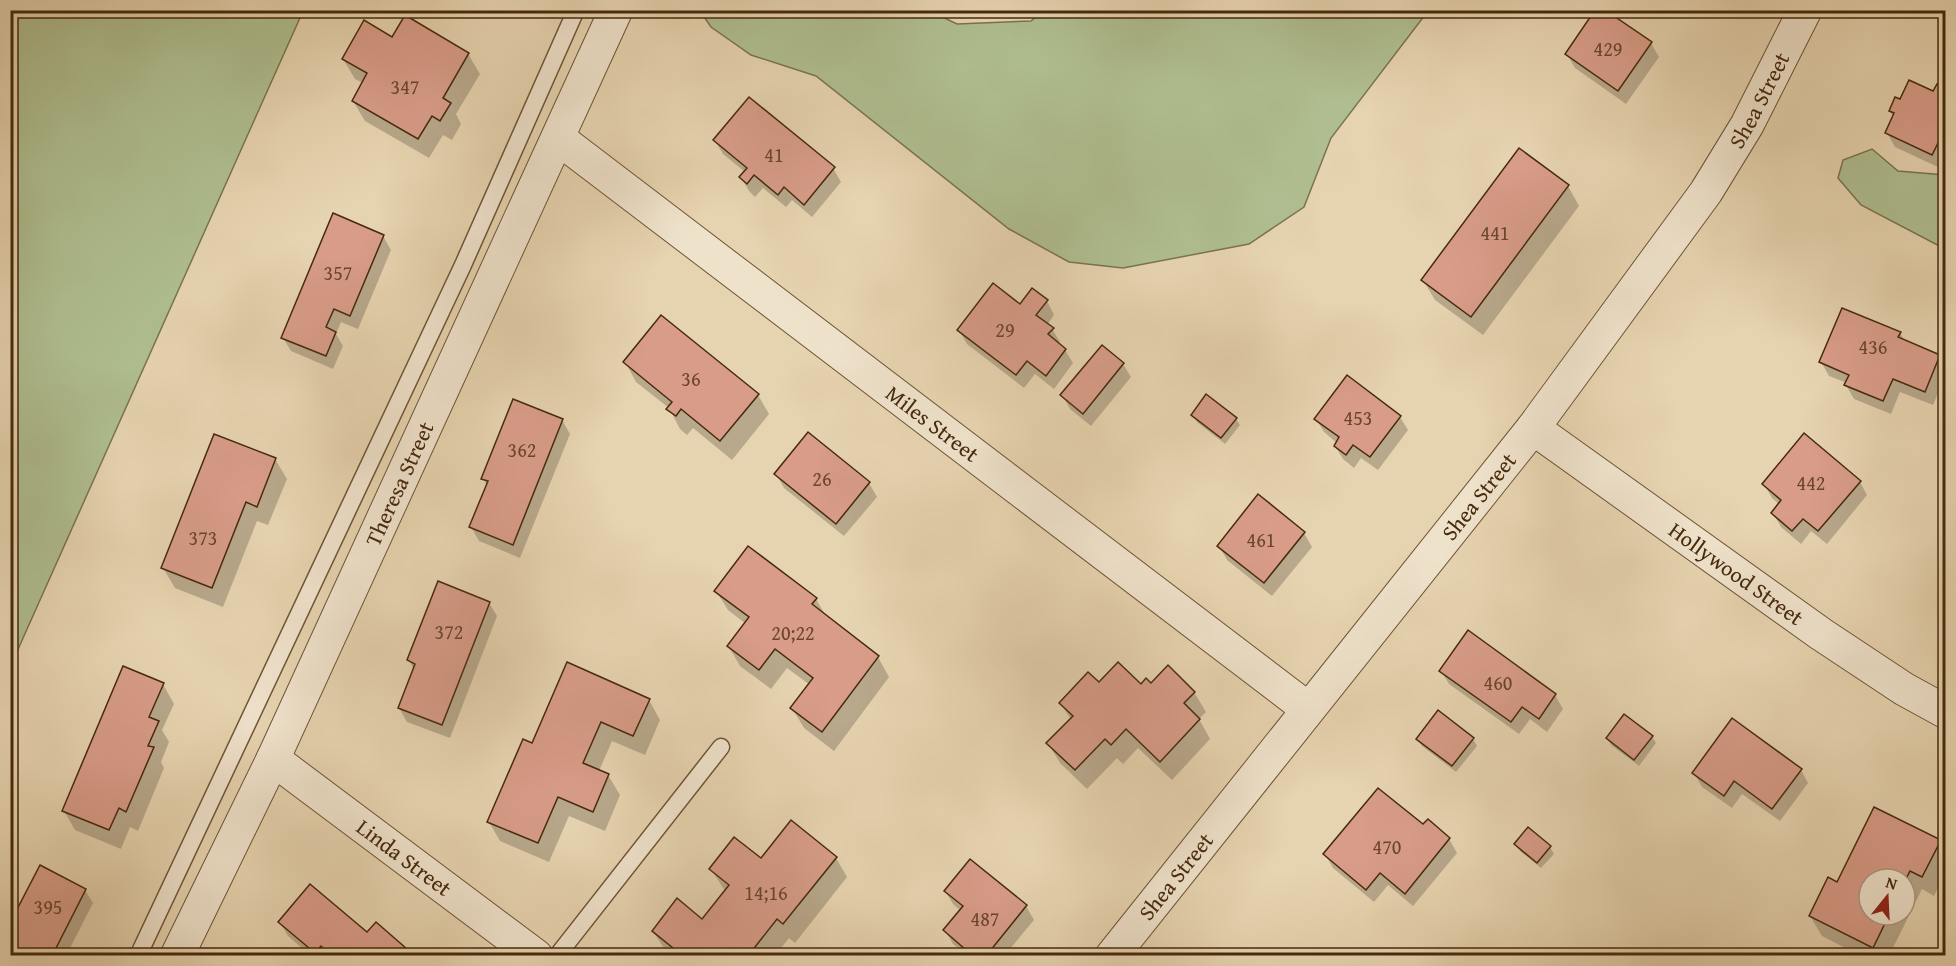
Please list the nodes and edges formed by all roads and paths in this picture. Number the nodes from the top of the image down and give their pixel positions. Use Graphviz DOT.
graph roads {
  1 [pos="576,10"];
  2 [pos="616,10"];
  3 [pos="1805,10"];
  4 [pos="558,138"];
  5 [pos="1533,428"];
  6 [pos="1308,709"];
  7 [pos="1946,712"];
  8 [pos="721,747"];
  9 [pos="273,759"];
  10 [pos="138,956"];
  11 [pos="177,956"];
  12 [pos="536,956"];
  13 [pos="557,956"];
  14 [pos="1112,956"];
  1 -- 10 [label="lane"];
  2 -- 4 [label="street, Theresa Street"];
  3 -- 5 [label="street, Shea Street"];
  4 -- 6 [label="street, Miles Street"];
  4 -- 9 [label="street, Theresa Street"];
  5 -- 6 [label="street, Shea Street"];
  5 -- 7 [label="street, Hollywood Street"];
  6 -- 14 [label="street, Shea Street"];
  8 -- 13 [label="lane"];
  9 -- 11 [label="street, Theresa Street"];
  9 -- 12 [label="street, Linda Street"];
}
